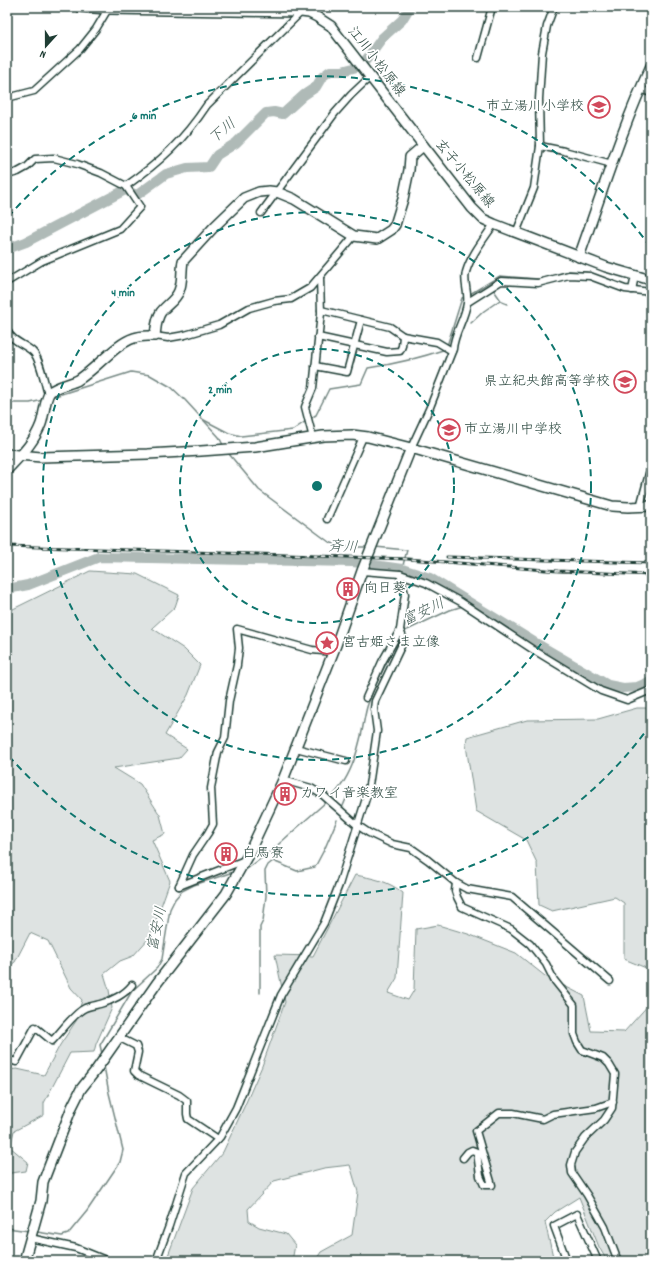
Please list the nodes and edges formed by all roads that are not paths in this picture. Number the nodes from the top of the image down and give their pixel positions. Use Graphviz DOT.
graph roads {
  1 [pos="80,7"];
  2 [pos="492,7"];
  3 [pos="554,7"];
  4 [pos="94,8"];
  5 [pos="108,9"];
  6 [pos="202,9"];
  7 [pos="267,9"];
  8 [pos="306,11"];
  9 [pos="478,58"];
  10 [pos="651,66"];
  11 [pos="370,77"];
  12 [pos="640,89"];
  13 [pos="651,93"];
  14 [pos="7,98"];
  15 [pos="423,146"];
  16 [pos="540,146"];
  17 [pos="612,164"];
  18 [pos="7,175"];
  19 [pos="126,186"];
  20 [pos="277,192"];
  21 [pos="261,213"];
  22 [pos="494,224"];
  23 [pos="516,233"];
  24 [pos="354,236"];
  25 [pos="580,257"];
  26 [pos="635,276"];
  27 [pos="320,277"];
  28 [pos="651,280"];
  29 [pos="7,282"];
  30 [pos="632,290"];
  31 [pos="651,292"];
  32 [pos="468,302"];
  33 [pos="321,310"];
  34 [pos="361,320"];
  35 [pos="7,330"];
  36 [pos="155,336"];
  37 [pos="403,336"];
  38 [pos="318,337"];
  39 [pos="354,345"];
  40 [pos="452,351"];
  41 [pos="315,366"];
  42 [pos="50,393"];
  43 [pos="364,437"];
  44 [pos="313,438"];
  45 [pos="411,448"];
  46 [pos="7,454"];
  47 [pos="21,456"];
  48 [pos="651,466"];
  49 [pos="7,470"];
  50 [pos="640,506"];
  51 [pos="651,506"];
  52 [pos="327,519"];
  53 [pos="362,571"];
  54 [pos="400,574"];
  55 [pos="400,630"];
  56 [pos="333,652"];
  57 [pos="651,690"];
  58 [pos="366,698"];
  59 [pos="296,748"];
  60 [pos="346,761"];
  61 [pos="283,780"];
  62 [pos="357,825"];
  63 [pos="246,859"];
  64 [pos="456,883"];
  65 [pos="610,981"];
  66 [pos="132,985"];
  67 [pos="118,1037"];
  68 [pos="7,1059"];
  69 [pos="613,1102"];
  70 [pos="218,1139"];
  71 [pos="463,1158"];
  72 [pos="30,1238"];
  73 [pos="24,1261"];
  74 [pos="108,1261"];
  75 [pos="156,1261"];
  76 [pos="567,1261"];
  77 [pos="598,1261"];
  78 [pos="618,1261"];
  1 -- 4 [label="street, 江川小松原線"];
  2 -- 9 [label="street"];
  3 -- 16 [label="street"];
  4 -- 5 [label="street, 江川小松原線"];
  5 -- 6 [label="street, 江川小松原線"];
  5 -- 14 [label="street"];
  6 -- 7 [label="street, 江川小松原線"];
  7 -- 8 [label="street, 江川小松原線"];
  8 -- 11 [label="street, 江川小松原線"];
  8 -- 19 [label="street"];
  10 -- 12 [label="street"];
  11 -- 15 [label="street, 江川小松原線"];
  11 -- 20 [label="street"];
  12 -- 13 [label="street"];
  12 -- 17 [label="street"];
  15 -- 22 [label="street, 玄子小松原線"];
  15 -- 24 [label="street, 玄子小松原線"];
  16 -- 17 [label="street"];
  16 -- 23 [label="street"];
  17 -- 25 [label="street"];
  18 -- 19 [label="street"];
  19 -- 29 [label="street"];
  20 -- 21 [label="street"];
  20 -- 24 [label="street, 玄子小松原線"];
  20 -- 36 [label="street, 玄子小松原線"];
  22 -- 23 [label="street, 玄子小松原線"];
  22 -- 32 [label="street"];
  23 -- 25 [label="street, 玄子小松原線"];
  24 -- 27 [label="street"];
  25 -- 26 [label="street"];
  26 -- 28 [label="street"];
  26 -- 30 [label="street"];
  27 -- 33 [label="street"];
  27 -- 36 [label="street"];
  30 -- 31 [label="street"];
  30 -- 32 [label="street"];
  32 -- 40 [label="street"];
  33 -- 34 [label="street"];
  33 -- 38 [label="street"];
  34 -- 37 [label="street"];
  34 -- 39 [label="street"];
  35 -- 42 [label="street"];
  36 -- 42 [label="street"];
  37 -- 39 [label="street"];
  37 -- 40 [label="street"];
  38 -- 39 [label="street"];
  38 -- 41 [label="street"];
  39 -- 41 [label="street"];
  40 -- 45 [label="street"];
  41 -- 44 [label="street"];
  42 -- 47 [label="street"];
  43 -- 44 [label="street"];
  43 -- 45 [label="street"];
  43 -- 52 [label="street"];
  44 -- 47 [label="street"];
  45 -- 50 [label="street"];
  45 -- 53 [label="street"];
  46 -- 47 [label="street"];
  47 -- 49 [label="street"];
  48 -- 50 [label="street"];
  50 -- 51 [label="street"];
  53 -- 54 [label="street"];
  53 -- 56 [label="street"];
  54 -- 55 [label="street"];
  54 -- 57 [label="street"];
  55 -- 58 [label="street"];
  55 -- 62 [label="street"];
  56 -- 59 [label="street"];
  56 -- 63 [label="street"];
  59 -- 60 [label="street"];
  59 -- 61 [label="street"];
  61 -- 62 [label="street"];
  61 -- 63 [label="street"];
  62 -- 64 [label="street"];
  62 -- 70 [label="street"];
  63 -- 67 [label="street"];
  64 -- 65 [label="street"];
  64 -- 69 [label="street"];
  66 -- 68 [label="street"];
  67 -- 70 [label="street"];
  67 -- 72 [label="street"];
  69 -- 71 [label="street"];
  69 -- 78 [label="street"];
  70 -- 75 [label="street"];
  72 -- 73 [label="street"];
  72 -- 74 [label="street"];
  76 -- 77 [label="street"];
}
